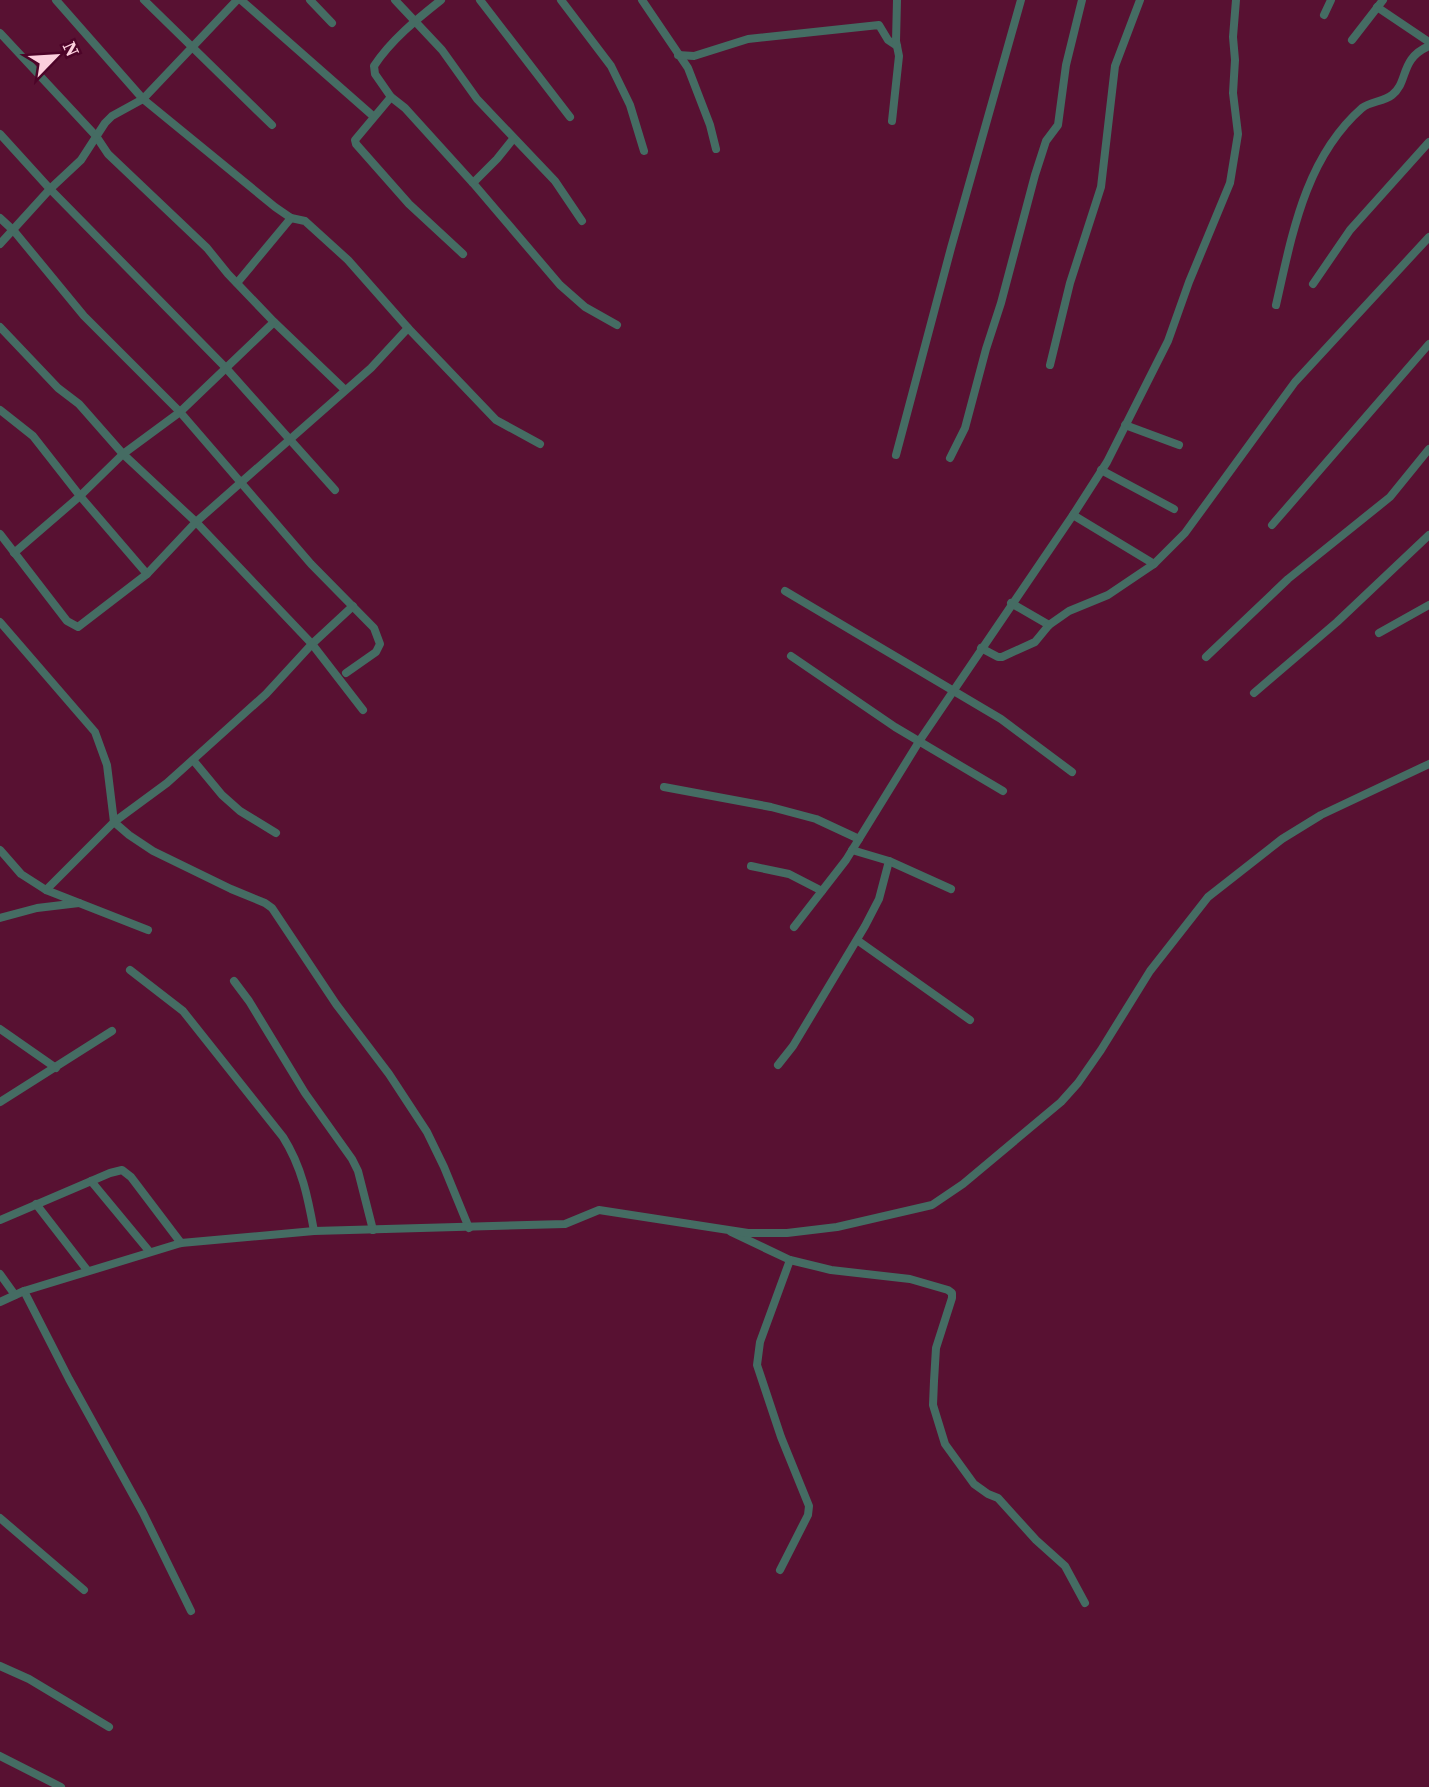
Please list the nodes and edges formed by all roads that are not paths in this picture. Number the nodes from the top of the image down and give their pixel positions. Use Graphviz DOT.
graph roads {
  1 [pos="56,0"];
  2 [pos="144,0"];
  3 [pos="239,0"];
  4 [pos="310,0"];
  5 [pos="395,0"];
  6 [pos="441,0"];
  7 [pos="480,0"];
  8 [pos="561,0"];
  9 [pos="642,0"];
  10 [pos="897,0"];
  11 [pos="1021,0"];
  12 [pos="1082,0"];
  13 [pos="1140,0"];
  14 [pos="1236,0"];
  15 [pos="1331,0"];
  16 [pos="1380,4"];
  17 [pos="1324,15"];
  18 [pos="414,21"];
  19 [pos="332,23"];
  20 [pos="0,33"];
  21 [pos="1352,40"];
  22 [pos="1429,44"];
  23 [pos="897,46"];
  24 [pos="191,48"];
  25 [pos="678,55"];
  26 [pos="391,97"];
  27 [pos="143,99"];
  28 [pos="373,116"];
  29 [pos="570,117"];
  30 [pos="892,121"];
  31 [pos="272,125"];
  32 [pos="0,134"];
  33 [pos="96,136"];
  34 [pos="513,139"];
  35 [pos="1429,142"];
  36 [pos="716,149"];
  37 [pos="645,150"];
  38 [pos="473,183"];
  39 [pos="50,189"];
  40 [pos="0,218"];
  41 [pos="291,218"];
  42 [pos="582,221"];
  43 [pos="14,231"];
  44 [pos="1429,237"];
  45 [pos="0,244"];
  46 [pos="463,254"];
  47 [pos="237,283"];
  48 [pos="1313,284"];
  49 [pos="1276,304"];
  50 [pos="274,322"];
  51 [pos="617,325"];
  52 [pos="0,327"];
  53 [pos="408,328"];
  54 [pos="1429,344"];
  55 [pos="1050,365"];
  56 [pos="225,367"];
  57 [pos="344,389"];
  58 [pos="0,410"];
  59 [pos="180,412"];
  60 [pos="1125,425"];
  61 [pos="289,438"];
  62 [pos="540,444"];
  63 [pos="1179,445"];
  64 [pos="1429,449"];
  65 [pos="123,454"];
  66 [pos="896,455"];
  67 [pos="950,458"];
  68 [pos="1101,470"];
  69 [pos="242,483"];
  70 [pos="335,490"];
  71 [pos="80,496"];
  72 [pos="1174,509"];
  73 [pos="1073,515"];
  74 [pos="196,522"];
  75 [pos="1272,525"];
  76 [pos="0,534"];
  77 [pos="1429,536"];
  78 [pos="14,553"];
  79 [pos="1154,564"];
  80 [pos="147,574"];
  81 [pos="785,591"];
  82 [pos="1011,603"];
  83 [pos="1429,605"];
  84 [pos="353,606"];
  85 [pos="0,622"];
  86 [pos="1049,625"];
  87 [pos="1379,634"];
  88 [pos="312,644"];
  89 [pos="981,648"];
  90 [pos="791,656"];
  91 [pos="1206,657"];
  92 [pos="346,673"];
  93 [pos="954,689"];
  94 [pos="1254,693"];
  95 [pos="363,710"];
  96 [pos="920,740"];
  97 [pos="193,760"];
  98 [pos="1429,764"];
  99 [pos="1072,772"];
  100 [pos="664,787"];
  101 [pos="1003,791"];
  102 [pos="114,822"];
  103 [pos="276,833"];
  104 [pos="859,839"];
  105 [pos="0,850"];
  106 [pos="852,850"];
  107 [pos="889,861"];
  108 [pos="751,866"];
  109 [pos="951,889"];
  110 [pos="46,890"];
  111 [pos="822,891"];
  112 [pos="81,902"];
  113 [pos="0,918"];
  114 [pos="794,927"];
  115 [pos="148,930"];
  116 [pos="857,940"];
  117 [pos="130,970"];
  118 [pos="234,981"];
  119 [pos="970,1020"];
  120 [pos="0,1029"];
  121 [pos="111,1031"];
  122 [pos="778,1065"];
  123 [pos="56,1068"];
  124 [pos="0,1102"];
  125 [pos="91,1181"];
  126 [pos="36,1204"];
  127 [pos="0,1220"];
  128 [pos="470,1228"];
  129 [pos="725,1229"];
  130 [pos="373,1230"];
  131 [pos="314,1231"];
  132 [pos="181,1243"];
  133 [pos="149,1251"];
  134 [pos="790,1260"];
  135 [pos="87,1270"];
  136 [pos="0,1274"];
  137 [pos="20,1293"];
  138 [pos="0,1302"];
  139 [pos="0,1518"];
  140 [pos="780,1570"];
  141 [pos="85,1590"];
  142 [pos="1085,1603"];
  143 [pos="191,1611"];
  144 [pos="0,1666"];
  145 [pos="109,1727"];
  146 [pos="0,1756"];
  147 [pos="61,1787"];
  1 -- 27 [label="street"];
  2 -- 24 [label="street"];
  3 -- 24 [label="street"];
  3 -- 28 [label="street"];
  4 -- 19 [label="street"];
  5 -- 18 [label="street"];
  6 -- 18 [label="street"];
  7 -- 29 [label="street"];
  8 -- 37 [label="street"];
  9 -- 25 [label="street"];
  10 -- 23 [label="street"];
  11 -- 66 [label="street"];
  12 -- 67 [label="street"];
  13 -- 55 [label="street"];
  14 -- 60 [label="street"];
  15 -- 17 [label="street"];
  16 -- 21 [label="street"];
  16 -- 22 [label="street"];
  18 -- 26 [label="street"];
  18 -- 34 [label="street"];
  20 -- 33 [label="street"];
  22 -- 49 [label="street"];
  23 -- 25 [label="street"];
  23 -- 30 [label="street"];
  24 -- 27 [label="street"];
  24 -- 31 [label="street"];
  25 -- 36 [label="street"];
  26 -- 28 [label="street"];
  26 -- 38 [label="street"];
  27 -- 33 [label="street"];
  27 -- 41 [label="street"];
  28 -- 46 [label="street"];
  32 -- 39 [label="street"];
  33 -- 39 [label="street"];
  33 -- 47 [label="street"];
  34 -- 38 [label="street"];
  34 -- 42 [label="street"];
  35 -- 48 [label="street"];
  38 -- 51 [label="street"];
  39 -- 43 [label="street"];
  39 -- 56 [label="street"];
  40 -- 43 [label="street"];
  41 -- 47 [label="street"];
  41 -- 53 [label="street"];
  43 -- 45 [label="street"];
  43 -- 59 [label="street"];
  44 -- 79 [label="street"];
  47 -- 50 [label="street"];
  50 -- 56 [label="street"];
  50 -- 57 [label="street"];
  52 -- 65 [label="street"];
  53 -- 57 [label="street"];
  53 -- 62 [label="street"];
  54 -- 75 [label="street"];
  56 -- 59 [label="street"];
  56 -- 61 [label="street"];
  57 -- 61 [label="street"];
  58 -- 71 [label="street"];
  59 -- 65 [label="street"];
  59 -- 69 [label="street"];
  60 -- 63 [label="street"];
  60 -- 68 [label="street"];
  61 -- 69 [label="street"];
  61 -- 70 [label="street"];
  64 -- 91 [label="street"];
  65 -- 71 [label="street"];
  65 -- 74 [label="street"];
  68 -- 72 [label="street"];
  68 -- 73 [label="street"];
  69 -- 74 [label="street"];
  69 -- 84 [label="street"];
  71 -- 78 [label="street"];
  71 -- 80 [label="street"];
  73 -- 79 [label="street"];
  73 -- 82 [label="street"];
  74 -- 80 [label="street"];
  74 -- 88 [label="street"];
  76 -- 78 [label="street"];
  77 -- 94 [label="street"];
  78 -- 80 [label="street"];
  79 -- 86 [label="street"];
  81 -- 93 [label="street"];
  82 -- 86 [label="street"];
  82 -- 89 [label="street"];
  83 -- 87 [label="street"];
  84 -- 88 [label="street"];
  84 -- 92 [label="street"];
  85 -- 102 [label="street"];
  86 -- 89 [label="street"];
  88 -- 95 [label="street"];
  88 -- 97 [label="street"];
  89 -- 93 [label="street"];
  90 -- 96 [label="street"];
  93 -- 96 [label="street"];
  93 -- 99 [label="street"];
  96 -- 101 [label="street"];
  96 -- 104 [label="street"];
  97 -- 102 [label="street"];
  97 -- 103 [label="street"];
  98 -- 129 [label="street"];
  100 -- 104 [label="street"];
  102 -- 110 [label="street"];
  102 -- 128 [label="street"];
  104 -- 106 [label="street"];
  105 -- 110 [label="street"];
  106 -- 107 [label="street"];
  106 -- 111 [label="street"];
  107 -- 109 [label="street"];
  107 -- 116 [label="street"];
  108 -- 111 [label="street"];
  110 -- 112 [label="street"];
  111 -- 114 [label="street"];
  112 -- 113 [label="street"];
  112 -- 115 [label="street"];
  116 -- 119 [label="street"];
  116 -- 122 [label="street"];
  117 -- 131 [label="street"];
  118 -- 130 [label="street"];
  120 -- 123 [label="street"];
  121 -- 123 [label="street"];
  123 -- 124 [label="street"];
  125 -- 126 [label="street"];
  125 -- 132 [label="street"];
  125 -- 133 [label="street"];
  126 -- 127 [label="street"];
  126 -- 135 [label="street"];
  128 -- 129 [label="street"];
  128 -- 130 [label="street"];
  129 -- 134 [label="street"];
  130 -- 131 [label="street"];
  131 -- 132 [label="street"];
  132 -- 133 [label="street"];
  133 -- 135 [label="street"];
  134 -- 140 [label="street"];
  134 -- 142 [label="street"];
  135 -- 137 [label="street"];
  136 -- 137 [label="street"];
  137 -- 138 [label="street"];
  137 -- 143 [label="street"];
  139 -- 141 [label="street"];
  144 -- 145 [label="street"];
  146 -- 147 [label="street"];
}
